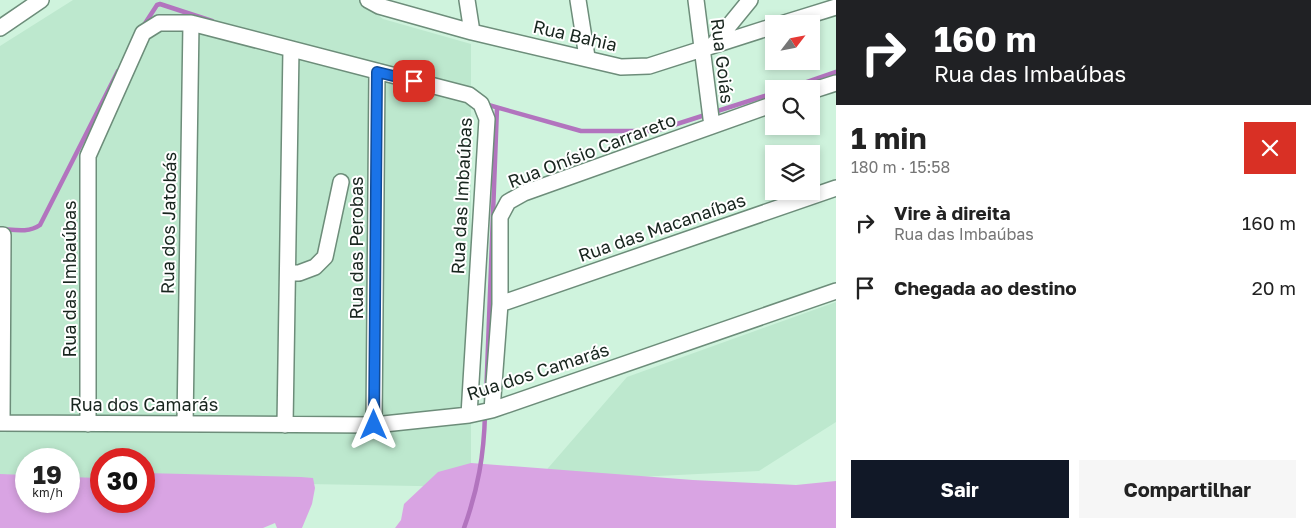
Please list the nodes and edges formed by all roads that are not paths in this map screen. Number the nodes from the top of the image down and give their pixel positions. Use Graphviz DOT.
graph roads {
  1 [pos="41,0"];
  2 [pos="368,0"];
  3 [pos="467,0"];
  4 [pos="578,0"];
  5 [pos="696,0"];
  6 [pos="750,0"];
  7 [pos="836,7"];
  8 [pos="810,15"];
  9 [pos="191,23"];
  10 [pos="0,28"];
  11 [pos="765,29"];
  12 [pos="472,32"];
  13 [pos="708,46"];
  14 [pos="291,49"];
  15 [pos="586,57"];
  16 [pos="377,72"];
  17 [pos="836,83"];
  18 [pos="820,88"];
  19 [pos="765,107"];
  20 [pos="712,126"];
  21 [pos="341,182"];
  22 [pos="836,188"];
  23 [pos="0,235"];
  24 [pos="288,273"];
  25 [pos="836,291"];
  26 [pos="500,304"];
  27 [pos="492,410"];
  28 [pos="469,415"];
  29 [pos="1,423"];
  30 [pos="88,424"];
  31 [pos="185,424"];
  32 [pos="285,425"];
  33 [pos="374,425"];
  1 -- 10 [label="street"];
  2 -- 12 [label="street, Rua Bahia"];
  3 -- 12 [label="street"];
  4 -- 15 [label="street"];
  5 -- 13 [label="street, Rua Goiás"];
  6 -- 13 [label="street"];
  7 -- 8 [label="street"];
  9 -- 14 [label="street, Rua das Imbaúbas"];
  9 -- 30 [label="street, Rua das Imbaúbas"];
  9 -- 31 [label="street, Rua dos Jatobás"];
  11 -- 13 [label="street, Rua Bahia"];
  12 -- 15 [label="street, Rua Bahia"];
  13 -- 15 [label="street, Rua Bahia"];
  13 -- 20 [label="street, Rua Goiás"];
  14 -- 16 [label="street, Rua das Imbaúbas"];
  14 -- 24 [label="street"];
  16 -- 28 [label="street, Rua das Imbaúbas"];
  16 -- 33 [label="street, Rua das Perobas"];
  17 -- 18 [label="street"];
  19 -- 20 [label="street, Rua Onísio Carrareto"];
  20 -- 26 [label="street, Rua Onísio Carrareto"];
  21 -- 24 [label="street"];
  22 -- 26 [label="street, Rua das Macanaíbas"];
  23 -- 29 [label="street"];
  24 -- 32 [label="street"];
  25 -- 27 [label="street, Rua dos Camarás"];
  26 -- 27 [label="street, Rua Onísio Carrareto"];
  27 -- 28 [label="street, Rua dos Camarás"];
  28 -- 33 [label="street, Rua dos Camarás"];
  29 -- 30 [label="street, Rua dos Camarás"];
  30 -- 31 [label="street, Rua dos Camarás"];
  31 -- 32 [label="street, Rua dos Camarás"];
  32 -- 33 [label="street, Rua dos Camarás"];
}
